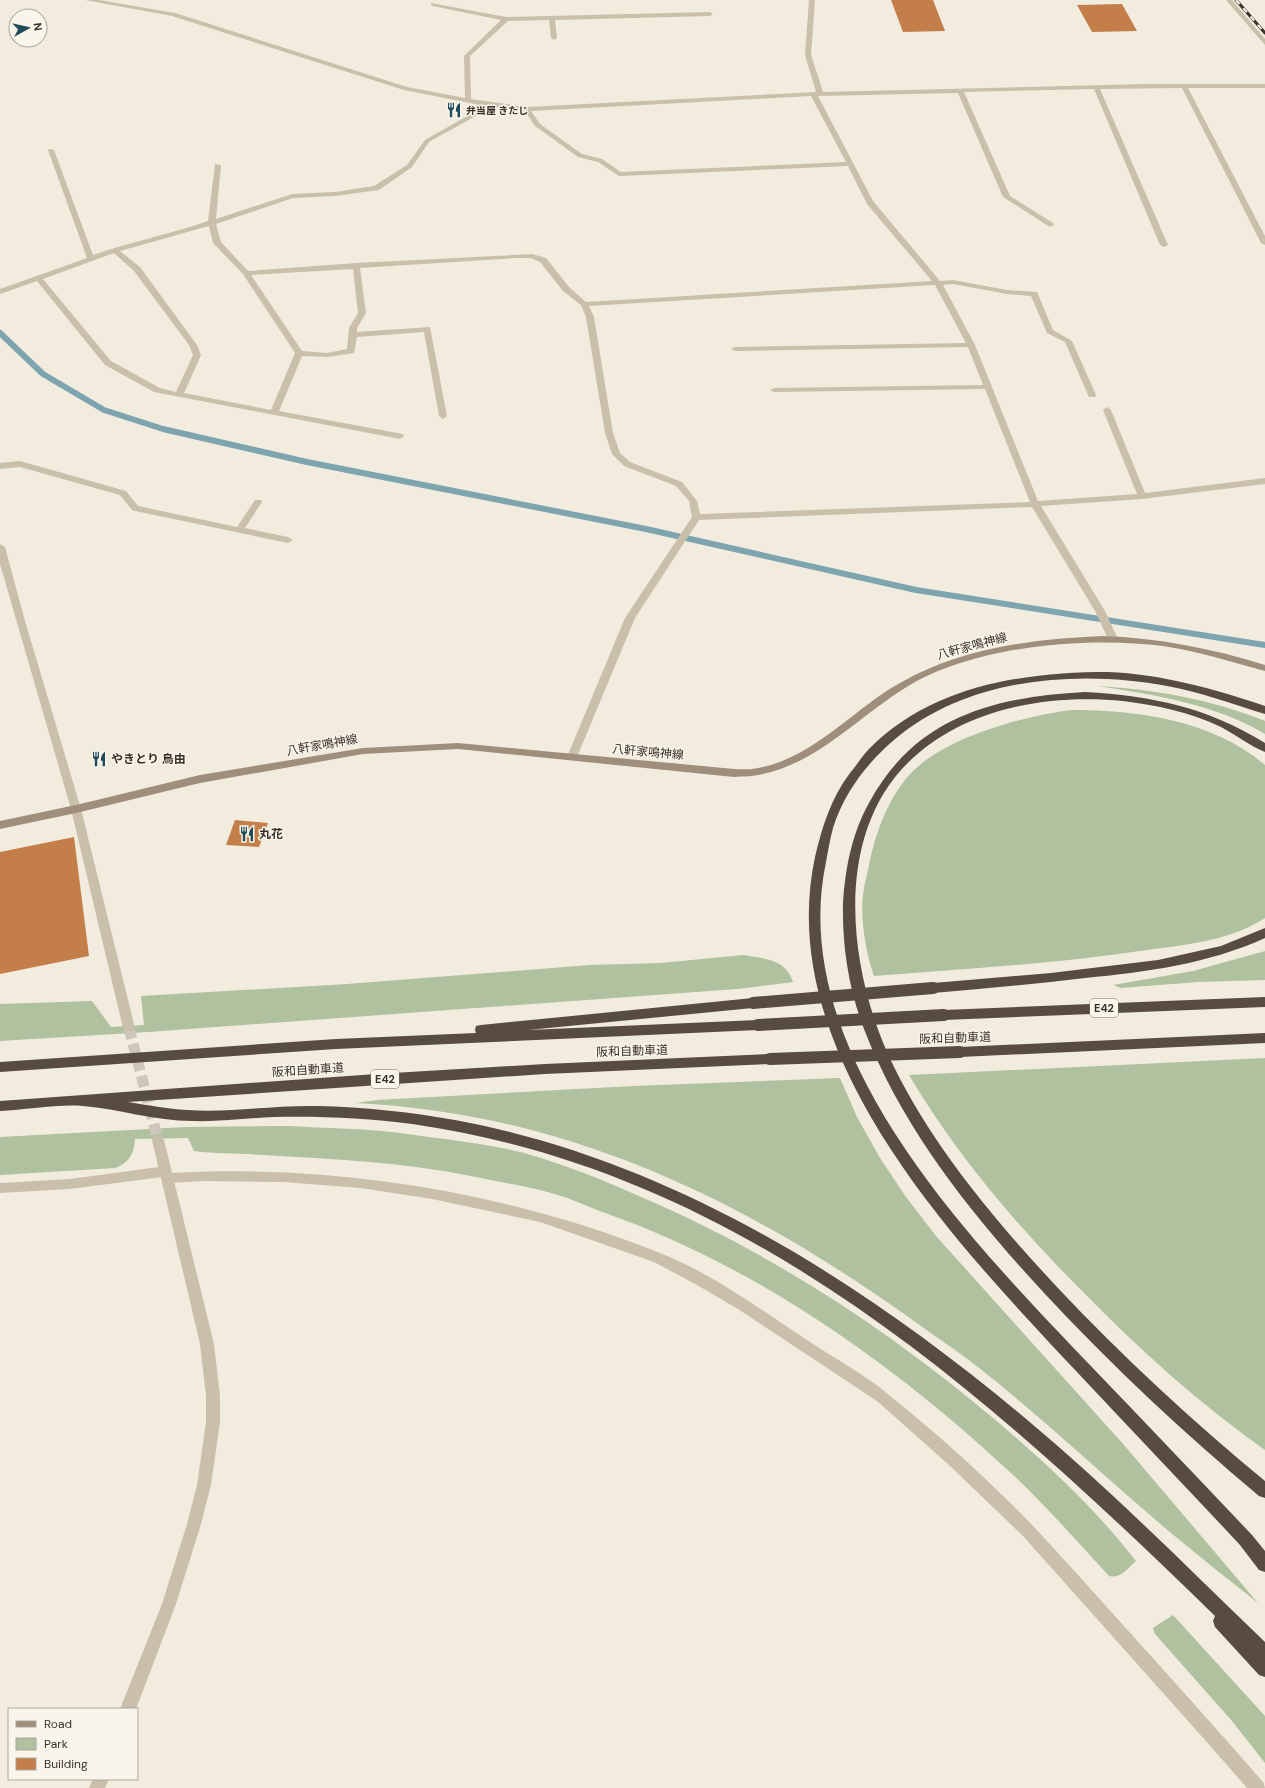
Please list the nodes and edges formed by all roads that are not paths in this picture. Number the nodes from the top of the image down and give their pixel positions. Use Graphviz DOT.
graph roads {
  1 [pos="88,0"];
  2 [pos="812,0"];
  3 [pos="1229,0"];
  4 [pos="434,4"];
  5 [pos="710,14"];
  6 [pos="552,18"];
  7 [pos="506,19"];
  8 [pos="554,38"];
  9 [pos="1265,43"];
  10 [pos="1184,86"];
  11 [pos="1096,87"];
  12 [pos="1264,87"];
  13 [pos="960,90"];
  14 [pos="817,95"];
  15 [pos="468,100"];
  16 [pos="491,105"];
  17 [pos="527,109"];
  18 [pos="51,150"];
  19 [pos="850,164"];
  20 [pos="217,165"];
  21 [pos="212,223"];
  22 [pos="1050,225"];
  23 [pos="1265,243"];
  24 [pos="1164,245"];
  25 [pos="115,250"];
  26 [pos="91,259"];
  27 [pos="356,265"];
  28 [pos="246,273"];
  29 [pos="38,278"];
  30 [pos="938,283"];
  31 [pos="0,292"];
  32 [pos="584,304"];
  33 [pos="353,335"];
  34 [pos="971,345"];
  35 [pos="735,349"];
  36 [pos="299,353"];
  37 [pos="987,387"];
  38 [pos="774,390"];
  39 [pos="179,395"];
  40 [pos="1092,395"];
  41 [pos="1108,410"];
  42 [pos="274,413"];
  43 [pos="443,416"];
  44 [pos="400,436"];
  45 [pos="0,466"];
  46 [pos="1265,481"];
  47 [pos="1142,496"];
  48 [pos="258,502"];
  49 [pos="1035,504"];
  50 [pos="696,517"];
  51 [pos="239,530"];
  52 [pos="288,540"];
  53 [pos="0,547"];
  54 [pos="1113,639"];
  55 [pos="1265,668"];
  56 [pos="1265,710"];
  57 [pos="1265,748"];
  58 [pos="572,758"];
  59 [pos="76,809"];
  60 [pos="0,825"];
  61 [pos="1265,933"];
  62 [pos="1265,1002"];
  63 [pos="129,1028"];
  64 [pos="1265,1038"];
  65 [pos="336,1044"];
  66 [pos="0,1067"];
  67 [pos="80,1100"];
  68 [pos="0,1106"];
  69 [pos="158,1140"];
  70 [pos="167,1175"];
  71 [pos="0,1188"];
  72 [pos="1265,1491"];
  73 [pos="1125,1519"];
  74 [pos="1246,1540"];
  75 [pos="1265,1560"];
  76 [pos="1265,1564"];
  77 [pos="1265,1653"];
  78 [pos="1265,1669"];
  79 [pos="128,1708"];
  80 [pos="1258,1788"];
  1 -- 15 [label="street"];
  2 -- 14 [label="street"];
  3 -- 9 [label="street"];
  4 -- 7 [label="street"];
  5 -- 6 [label="street"];
  6 -- 7 [label="street"];
  6 -- 8 [label="street"];
  7 -- 15 [label="street"];
  10 -- 11 [label="street"];
  10 -- 12 [label="street"];
  10 -- 23 [label="street"];
  11 -- 13 [label="street"];
  11 -- 24 [label="street"];
  13 -- 14 [label="street"];
  13 -- 22 [label="street"];
  14 -- 17 [label="street"];
  14 -- 19 [label="street"];
  15 -- 16 [label="street"];
  16 -- 17 [label="street"];
  16 -- 21 [label="street"];
  17 -- 19 [label="street"];
  18 -- 26 [label="street"];
  19 -- 30 [label="street"];
  20 -- 21 [label="street"];
  21 -- 25 [label="street"];
  21 -- 28 [label="street"];
  25 -- 26 [label="street"];
  25 -- 39 [label="street"];
  26 -- 29 [label="street"];
  27 -- 28 [label="street"];
  27 -- 32 [label="street"];
  27 -- 33 [label="street"];
  28 -- 36 [label="street"];
  29 -- 31 [label="street"];
  29 -- 39 [label="street"];
  30 -- 32 [label="street"];
  30 -- 34 [label="street"];
  30 -- 40 [label="street"];
  32 -- 50 [label="street"];
  33 -- 36 [label="street"];
  33 -- 43 [label="street"];
  34 -- 35 [label="street"];
  34 -- 37 [label="street"];
  36 -- 42 [label="street"];
  37 -- 38 [label="street"];
  37 -- 49 [label="street"];
  39 -- 42 [label="street"];
  41 -- 47 [label="street"];
  42 -- 44 [label="street"];
  45 -- 51 [label="street"];
  46 -- 47 [label="street"];
  47 -- 49 [label="street"];
  48 -- 51 [label="street"];
  49 -- 50 [label="street"];
  49 -- 54 [label="street"];
  50 -- 58 [label="street"];
  51 -- 52 [label="street"];
  53 -- 59 [label="street"];
  54 -- 55 [label="main road, 八軒家鳴神線"];
  54 -- 58 [label="main road, 八軒家鳴神線"];
  56 -- 74 [label="highway"];
  57 -- 72 [label="highway"];
  58 -- 59 [label="main road, 八軒家鳴神線"];
  59 -- 60 [label="main road, 八軒家鳴神線"];
  59 -- 63 [label="street"];
  61 -- 65 [label="highway, bridge"];
  62 -- 65 [label="highway, 阪和自動車道 / E42, bridge"];
  64 -- 67 [label="highway, 阪和自動車道 / E42, bridge"];
  65 -- 66 [label="highway, 阪和自動車道 / E42"];
  67 -- 68 [label="highway, 阪和自動車道 / E42"];
  67 -- 73 [label="highway"];
  69 -- 70 [label="street"];
  70 -- 71 [label="street"];
  70 -- 79 [label="street"];
  70 -- 80 [label="street"];
  73 -- 77 [label="highway"];
  73 -- 78 [label="highway"];
  74 -- 75 [label="highway"];
  74 -- 76 [label="highway"];
}
